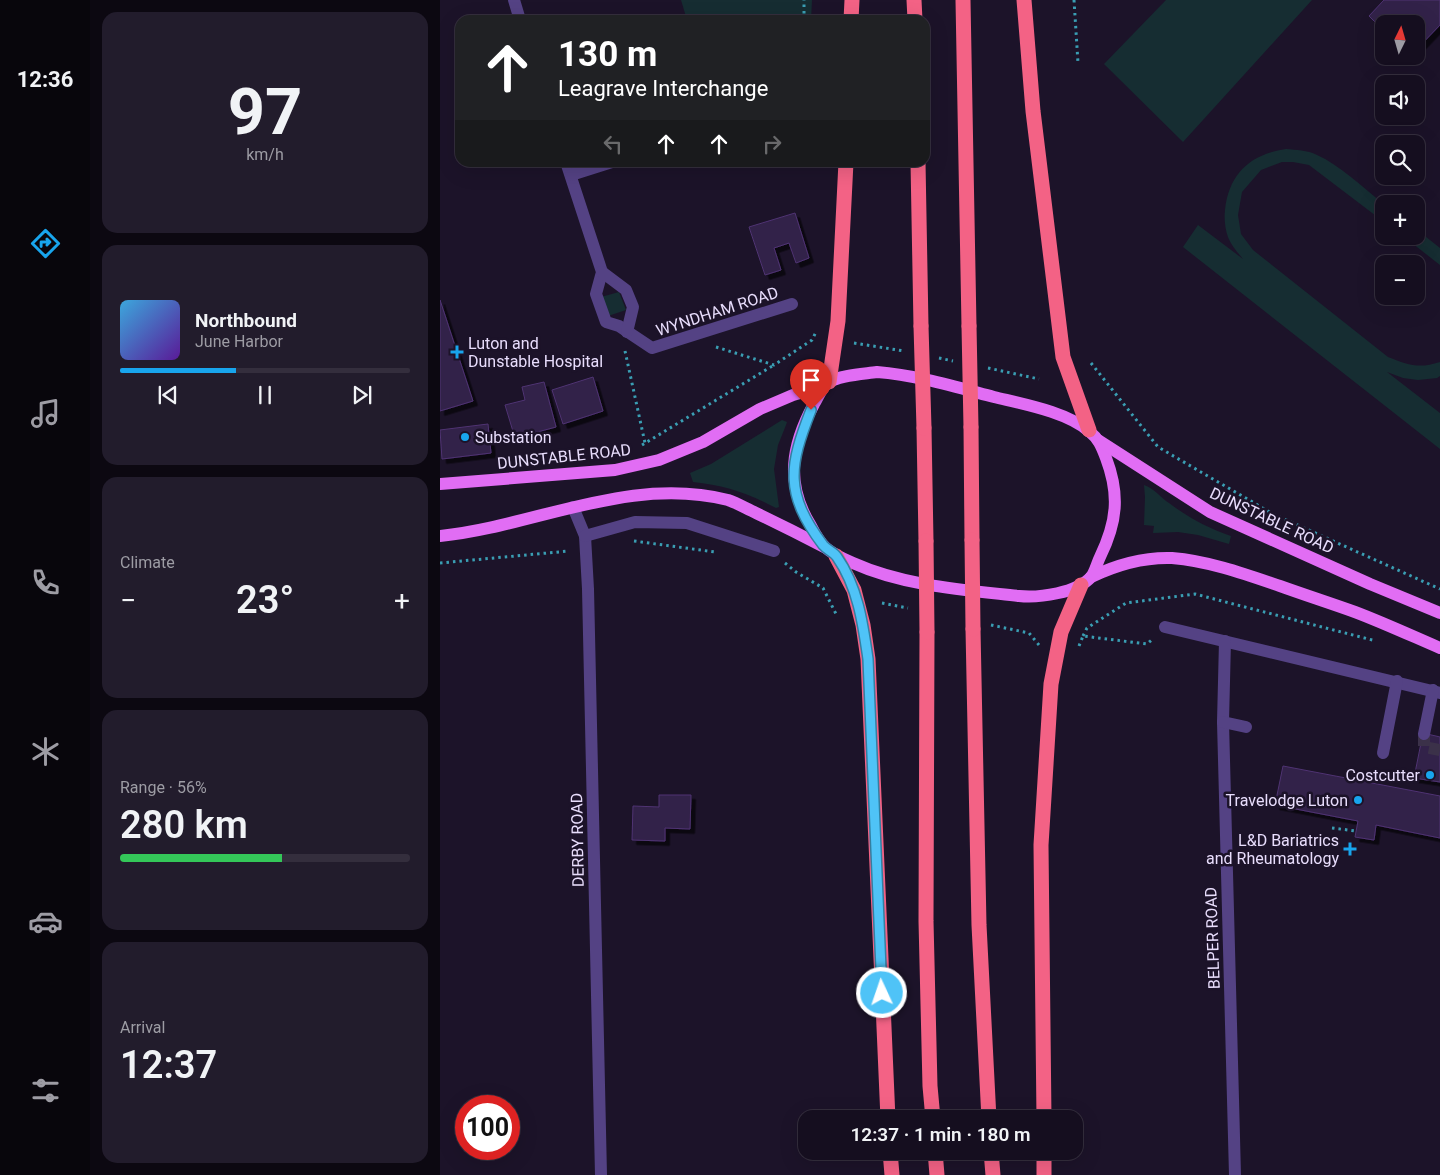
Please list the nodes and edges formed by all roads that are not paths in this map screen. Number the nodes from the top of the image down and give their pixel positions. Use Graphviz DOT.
graph roads {
  1 [pos="514,0"];
  2 [pos="852,0"];
  3 [pos="914,0"];
  4 [pos="963,0"];
  5 [pos="1024,0"];
  6 [pos="518,15"];
  7 [pos="852,15"];
  8 [pos="915,15"];
  9 [pos="568,167"];
  10 [pos="596,167"];
  11 [pos="846,167"];
  12 [pos="918,167"];
  13 [pos="570,175"];
  14 [pos="602,272"];
  15 [pos="792,304"];
  16 [pos="623,329"];
  17 [pos="827,384"];
  18 [pos="1094,435"];
  19 [pos="440,484"];
  20 [pos="573,507"];
  21 [pos="440,536"];
  22 [pos="585,536"];
  23 [pos="830,551"];
  24 [pos="774,552"];
  25 [pos="1086,581"];
  26 [pos="1440,613"];
  27 [pos="1165,627"];
  28 [pos="1225,641"];
  29 [pos="1440,648"];
  30 [pos="1397,681"];
  31 [pos="1437,691"];
  32 [pos="1222,722"];
  33 [pos="1246,727"];
  34 [pos="1424,734"];
  35 [pos="1383,753"];
  36 [pos="888,1110"];
  37 [pos="931,1110"];
  38 [pos="989,1110"];
  39 [pos="1044,1110"];
  40 [pos="891,1160"];
  41 [pos="936,1160"];
  42 [pos="992,1160"];
  43 [pos="1044,1160"];
  44 [pos="601,1175"];
  45 [pos="892,1175"];
  46 [pos="937,1175"];
  47 [pos="993,1175"];
  48 [pos="1044,1175"];
  49 [pos="1235,1175"];
  1 -- 6 [label="street"];
  2 -- 7 [label="highway"];
  3 -- 8 [label="highway"];
  4 -- 38 [label="highway, bridge"];
  5 -- 18 [label="highway"];
  9 -- 13 [label="street"];
  10 -- 13 [label="street"];
  11 -- 17 [label="highway"];
  12 -- 37 [label="highway, bridge"];
  13 -- 14 [label="street"];
  14 -- 16 [label="street"];
  14 -- 16 [label="street"];
  15 -- 16 [label="street, WYNDHAM ROAD"];
  17 -- 18 [label="main road, DUNSTABLE ROAD"];
  17 -- 19 [label="main road, DUNSTABLE ROAD"];
  17 -- 23 [label="main road"];
  18 -- 25 [label="main road"];
  18 -- 26 [label="main road, DUNSTABLE ROAD"];
  20 -- 21 [label="main road"];
  20 -- 22 [label="street, DERBY ROAD"];
  20 -- 23 [label="main road"];
  22 -- 24 [label="street"];
  22 -- 44 [label="street, DERBY ROAD"];
  23 -- 25 [label="main road"];
  23 -- 36 [label="highway"];
  25 -- 29 [label="main road"];
  25 -- 39 [label="highway"];
  27 -- 28 [label="street"];
  28 -- 30 [label="street"];
  28 -- 32 [label="street, BELPER ROAD"];
  30 -- 31 [label="street"];
  30 -- 35 [label="street"];
  31 -- 34 [label="street"];
  32 -- 33 [label="street"];
  32 -- 49 [label="street, BELPER ROAD"];
  40 -- 45 [label="highway"];
  41 -- 46 [label="highway"];
  42 -- 47 [label="highway"];
  43 -- 48 [label="highway"];
}
